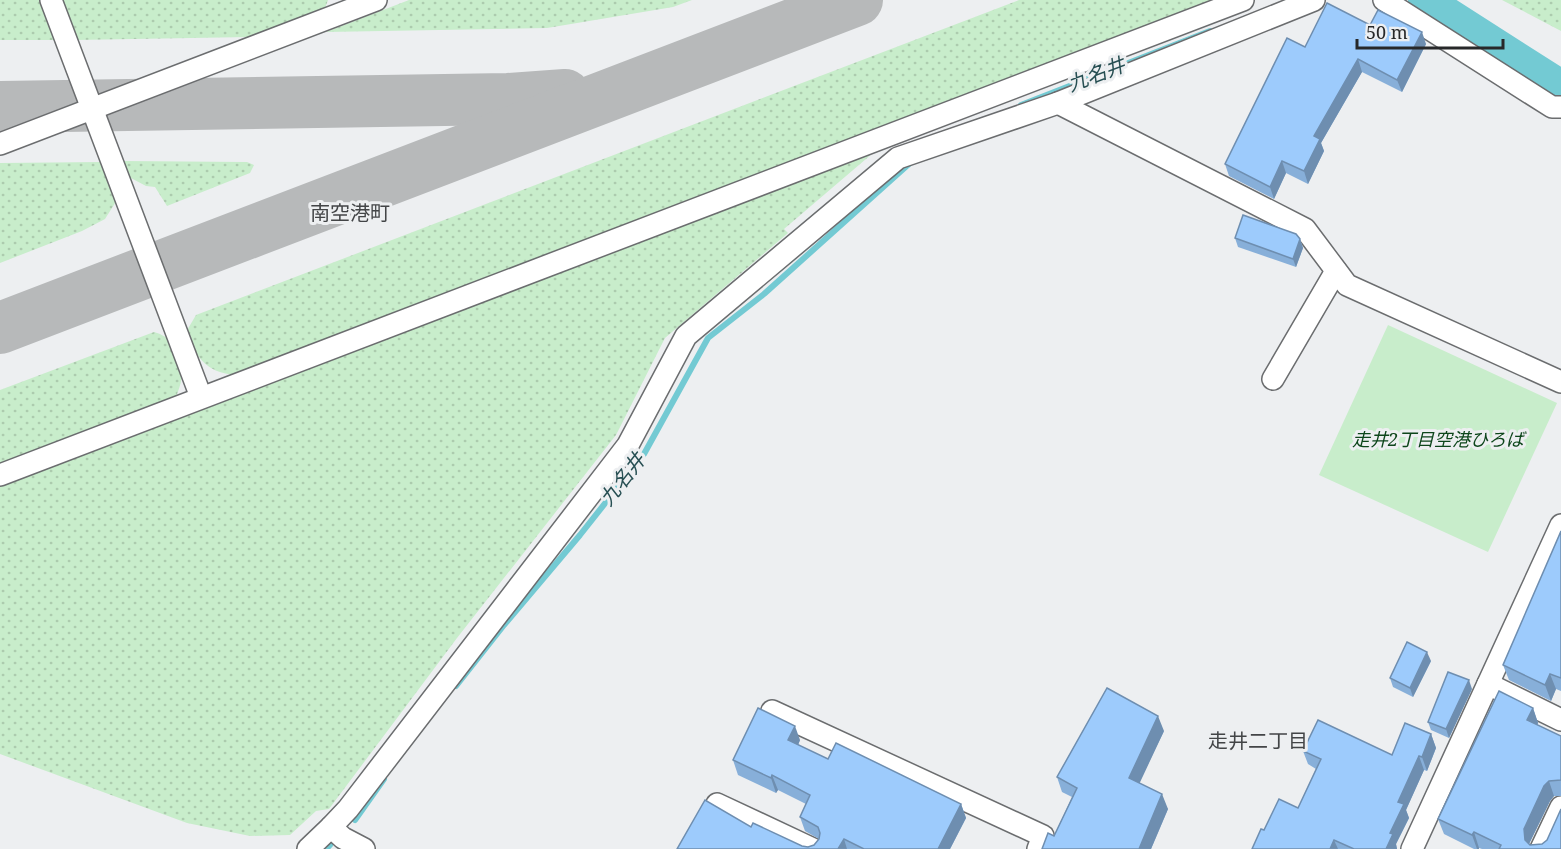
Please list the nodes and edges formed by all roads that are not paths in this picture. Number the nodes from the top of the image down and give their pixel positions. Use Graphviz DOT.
graph roads {
  1 [pos="51,0"];
  2 [pos="376,0"];
  3 [pos="1243,0"];
  4 [pos="1314,0"];
  5 [pos="1384,0"];
  6 [pos="341,6"];
  7 [pos="1058,103"];
  8 [pos="1561,107"];
  9 [pos="0,144"];
  10 [pos="1336,271"];
  11 [pos="1273,379"];
  12 [pos="1561,382"];
  13 [pos="201,397"];
  14 [pos="0,475"];
  15 [pos="1561,525"];
  16 [pos="1488,684"];
  17 [pos="772,711"];
  18 [pos="1561,720"];
  19 [pos="717,804"];
  20 [pos="1561,807"];
  21 [pos="331,827"];
  22 [pos="361,848"];
  23 [pos="308,849"];
  24 [pos="813,849"];
  25 [pos="1038,849"];
  26 [pos="1412,849"];
  27 [pos="1541,849"];
  1 -- 13 [label="street"];
  2 -- 6 [label="street"];
  3 -- 13 [label="street"];
  4 -- 7 [label="street"];
  5 -- 8 [label="street"];
  6 -- 9 [label="street"];
  7 -- 10 [label="street"];
  7 -- 21 [label="street"];
  10 -- 11 [label="street"];
  10 -- 12 [label="street"];
  13 -- 14 [label="street"];
  15 -- 16 [label="street"];
  16 -- 18 [label="street"];
  16 -- 26 [label="street"];
  17 -- 25 [label="street"];
  19 -- 24 [label="street"];
  20 -- 27 [label="street"];
  21 -- 22 [label="street"];
  21 -- 23 [label="street"];
}
